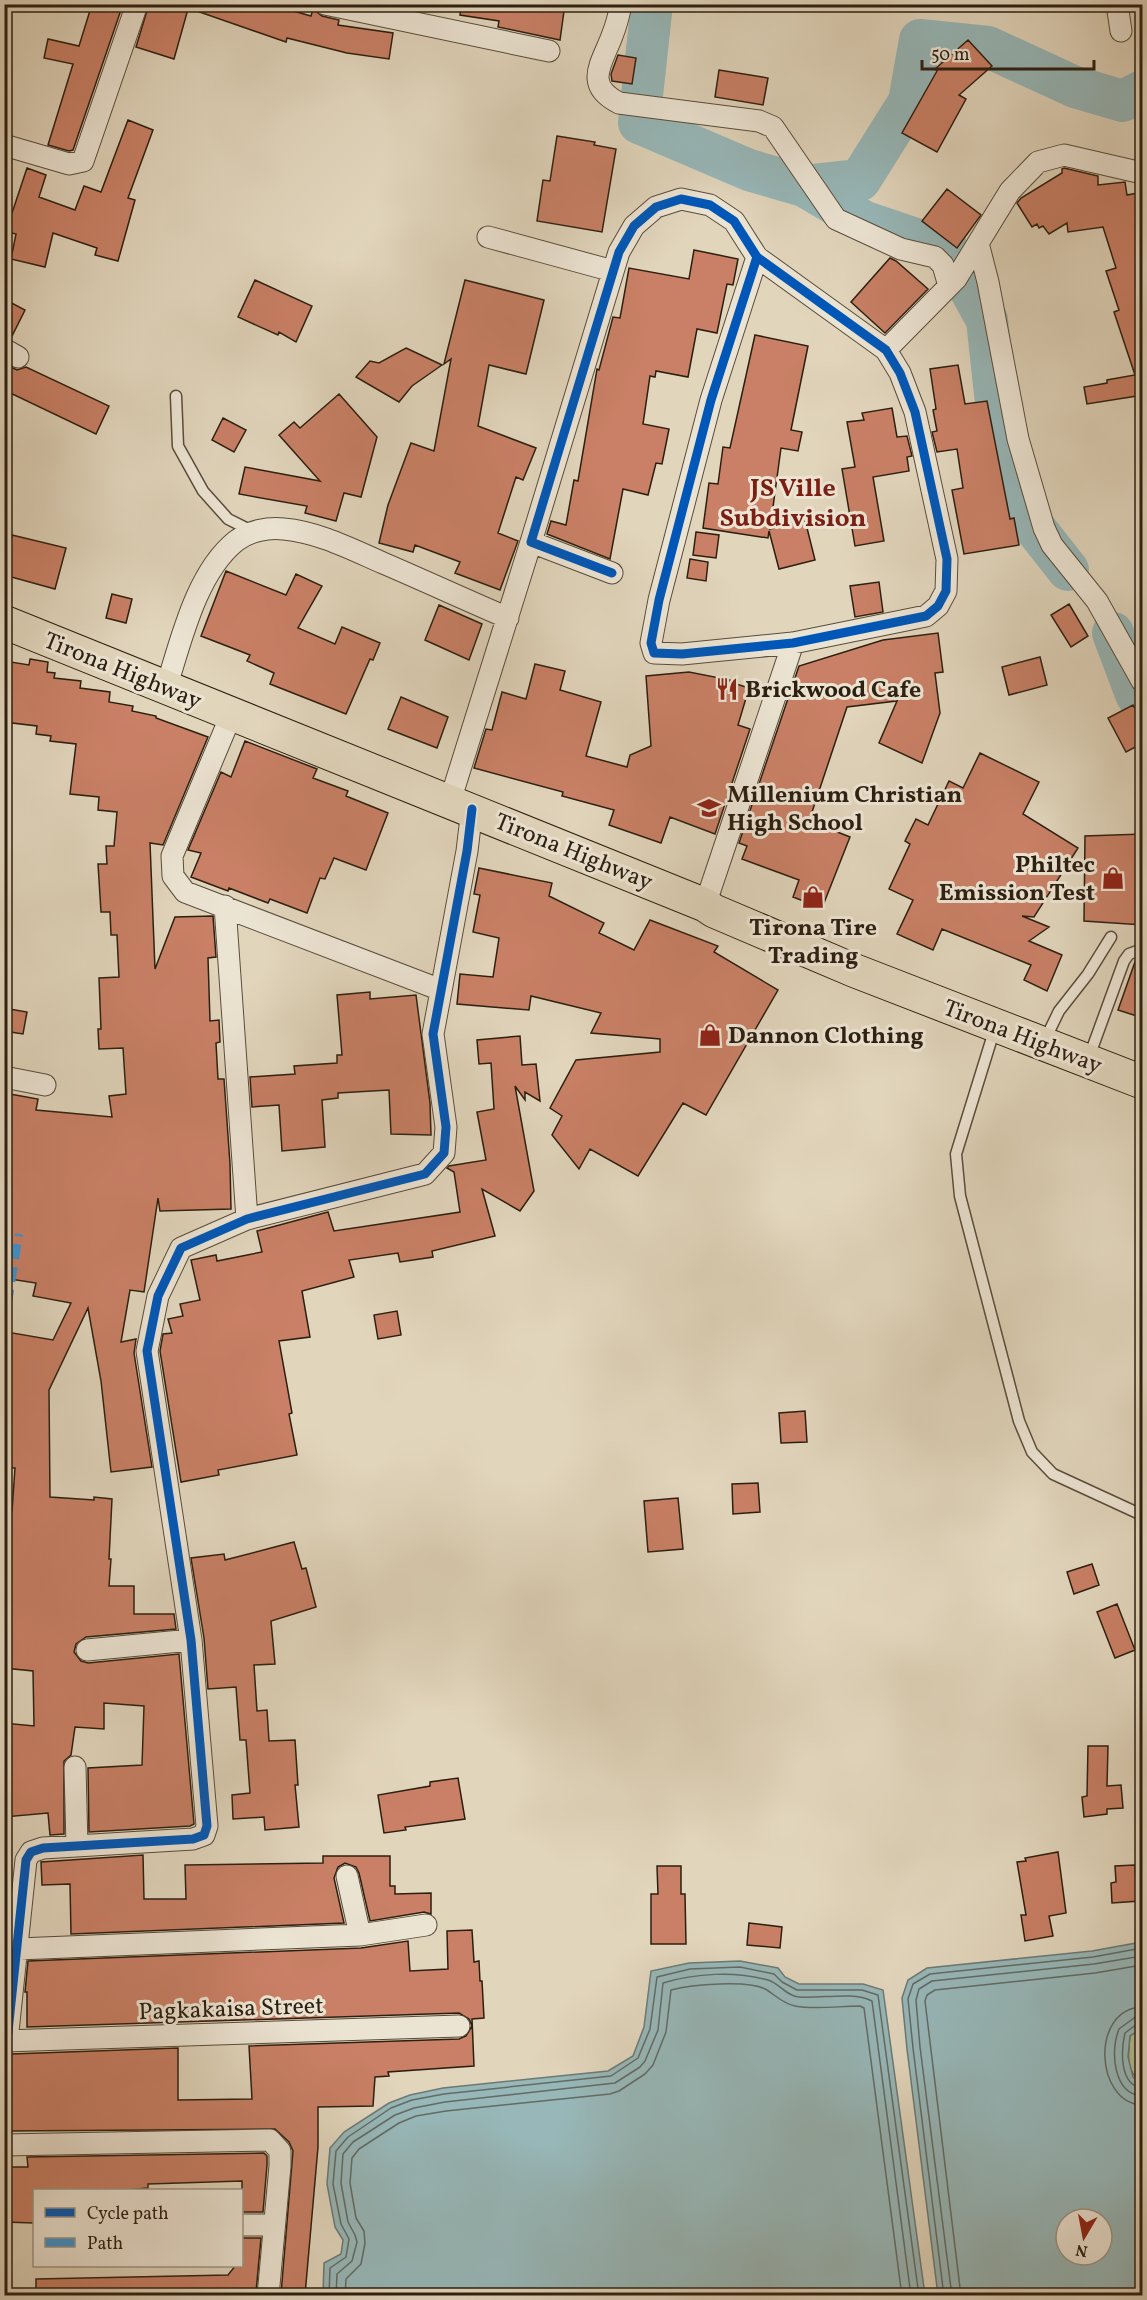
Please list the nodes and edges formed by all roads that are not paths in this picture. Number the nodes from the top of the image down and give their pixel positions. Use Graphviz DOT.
graph roads {
  1 [pos="137,4"];
  2 [pos="325,4"];
  3 [pos="621,4"];
  4 [pos="1117,4"];
  5 [pos="373,10"];
  6 [pos="1121,31"];
  7 [pos="549,51"];
  8 [pos="4,145"];
  9 [pos="1143,173"];
  10 [pos="488,237"];
  11 [pos="973,251"];
  12 [pos="757,257"];
  13 [pos="613,271"];
  14 [pos="952,283"];
  15 [pos="886,350"];
  16 [pos="176,396"];
  17 [pos="254,532"];
  18 [pos="531,542"];
  19 [pos="612,573"];
  20 [pos="508,618"];
  21 [pos="4,622"];
  22 [pos="794,643"];
  23 [pos="1143,681"];
  24 [pos="166,688"];
  25 [pos="232,713"];
  26 [pos="461,805"];
  27 [pos="705,905"];
  28 [pos="225,906"];
  29 [pos="1111,937"];
  30 [pos="1143,954"];
  31 [pos="441,990"];
  32 [pos="995,1026"];
  33 [pos="1043,1045"];
  34 [pos="1088,1062"];
  35 [pos="1140,1073"];
  36 [pos="4,1077"];
  37 [pos="45,1085"];
  38 [pos="247,1219"];
  39 [pos="1143,1515"];
  40 [pos="191,1640"];
  41 [pos="87,1650"];
  42 [pos="75,1767"];
  43 [pos="77,1846"];
  44 [pos="347,1876"];
  45 [pos="426,1925"];
  46 [pos="360,1935"];
  47 [pos="18,1948"];
  48 [pos="459,2026"];
  49 [pos="6,2041"];
  50 [pos="4,2145"];
  51 [pos="243,2225"];
  52 [pos="274,2225"];
  53 [pos="268,2295"];
  1 -- 8 [label="street"];
  2 -- 5 [label="street"];
  3 -- 14 [label="street"];
  4 -- 6 [label="street"];
  5 -- 7 [label="street"];
  9 -- 11 [label="street"];
  10 -- 13 [label="street"];
  11 -- 14 [label="street"];
  11 -- 23 [label="street"];
  12 -- 13 [label="street"];
  12 -- 15 [label="street"];
  12 -- 22 [label="street"];
  13 -- 18 [label="street"];
  14 -- 15 [label="street"];
  15 -- 22 [label="street"];
  16 -- 17 [label="lane"];
  17 -- 20 [label="street"];
  17 -- 24 [label="street"];
  18 -- 19 [label="street"];
  18 -- 20 [label="street"];
  20 -- 26 [label="street"];
  21 -- 24 [label="main road, Tirona Highway"];
  22 -- 27 [label="street"];
  24 -- 25 [label="main road, Tirona Highway"];
  25 -- 26 [label="main road, Tirona Highway"];
  25 -- 28 [label="street"];
  26 -- 27 [label="main road, Tirona Highway"];
  26 -- 31 [label="street"];
  27 -- 32 [label="main road, Tirona Highway"];
  28 -- 31 [label="street"];
  28 -- 38 [label="street"];
  29 -- 33 [label="lane"];
  30 -- 34 [label="lane"];
  31 -- 38 [label="street"];
  32 -- 33 [label="main road, Tirona Highway"];
  32 -- 39 [label="lane"];
  33 -- 34 [label="main road, Tirona Highway"];
  34 -- 35 [label="main road, Tirona Highway"];
  36 -- 37 [label="street"];
  38 -- 40 [label="street"];
  40 -- 41 [label="street"];
  40 -- 43 [label="street"];
  42 -- 43 [label="street"];
  43 -- 47 [label="street"];
  44 -- 46 [label="street"];
  45 -- 46 [label="street"];
  46 -- 47 [label="street"];
  47 -- 49 [label="street"];
  48 -- 49 [label="street, Pagkakaisa Street"];
  50 -- 52 [label="street"];
  51 -- 52 [label="street"];
  52 -- 53 [label="street"];
}
